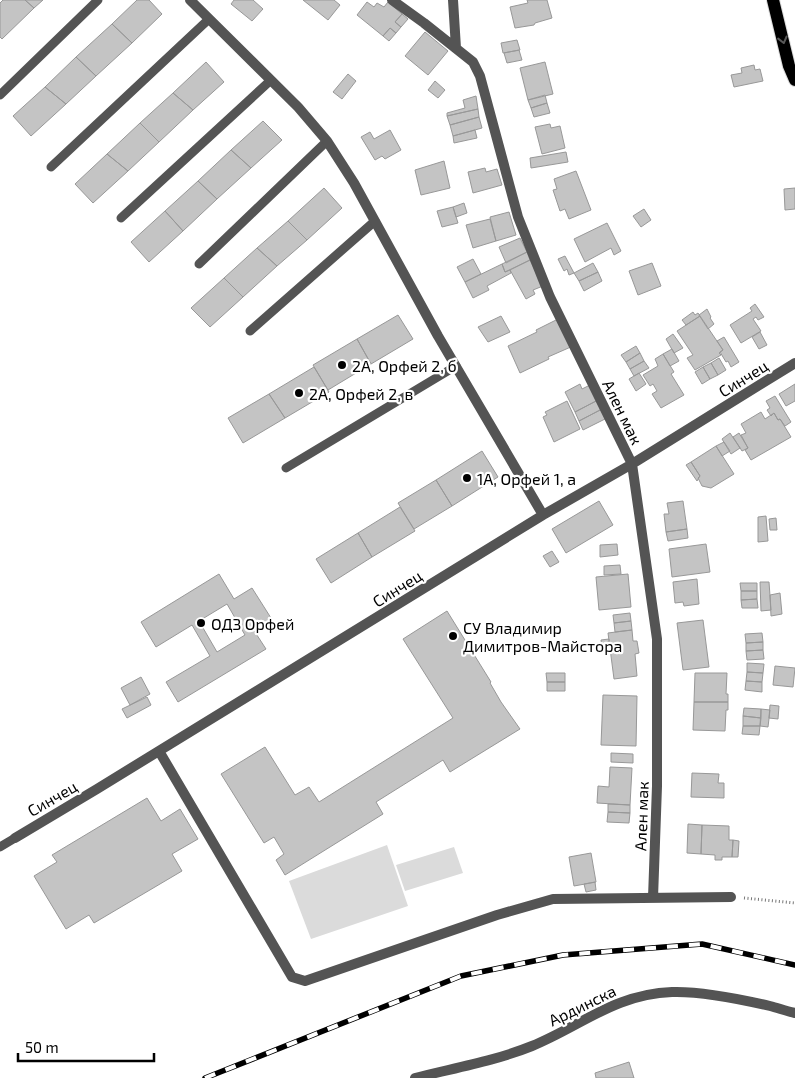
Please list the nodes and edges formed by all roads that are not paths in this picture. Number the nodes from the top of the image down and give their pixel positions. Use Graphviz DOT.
graph roads {
  1 [pos="98,0"];
  2 [pos="190,0"];
  3 [pos="392,0"];
  4 [pos="453,0"];
  5 [pos="773,0"];
  6 [pos="209,18"];
  7 [pos="456,48"];
  8 [pos="271,80"];
  9 [pos="795,80"];
  10 [pos="0,95"];
  11 [pos="327,142"];
  12 [pos="51,167"];
  13 [pos="121,218"];
  14 [pos="375,221"];
  15 [pos="199,264"];
  16 [pos="250,332"];
  17 [pos="795,364"];
  18 [pos="456,366"];
  19 [pos="632,464"];
  20 [pos="286,468"];
  21 [pos="543,515"];
  22 [pos="159,751"];
  23 [pos="15,838"];
  24 [pos="0,846"];
  25 [pos="731,897"];
  26 [pos="652,898"];
  27 [pos="795,1013"];
  28 [pos="415,1078"];
  1 -- 10 [label="lane"];
  2 -- 6 [label="street"];
  3 -- 7 [label="street, Ален мак"];
  4 -- 7 [label="street"];
  5 -- 9 [label="main road, one-way"];
  6 -- 8 [label="street"];
  6 -- 12 [label="lane"];
  7 -- 19 [label="street, Ален мак"];
  8 -- 11 [label="street"];
  8 -- 13 [label="lane"];
  11 -- 14 [label="street"];
  11 -- 15 [label="lane"];
  14 -- 16 [label="lane"];
  14 -- 18 [label="street"];
  17 -- 19 [label="street, Синчец"];
  18 -- 20 [label="lane"];
  18 -- 21 [label="street"];
  19 -- 21 [label="street, Синчец"];
  19 -- 26 [label="street, Ален мак"];
  21 -- 22 [label="street, Синчец"];
  22 -- 23 [label="street, Синчец"];
  22 -- 26 [label="street"];
  23 -- 24 [label="lane"];
  25 -- 26 [label="street"];
  27 -- 28 [label="street, Ардинска"];
}
